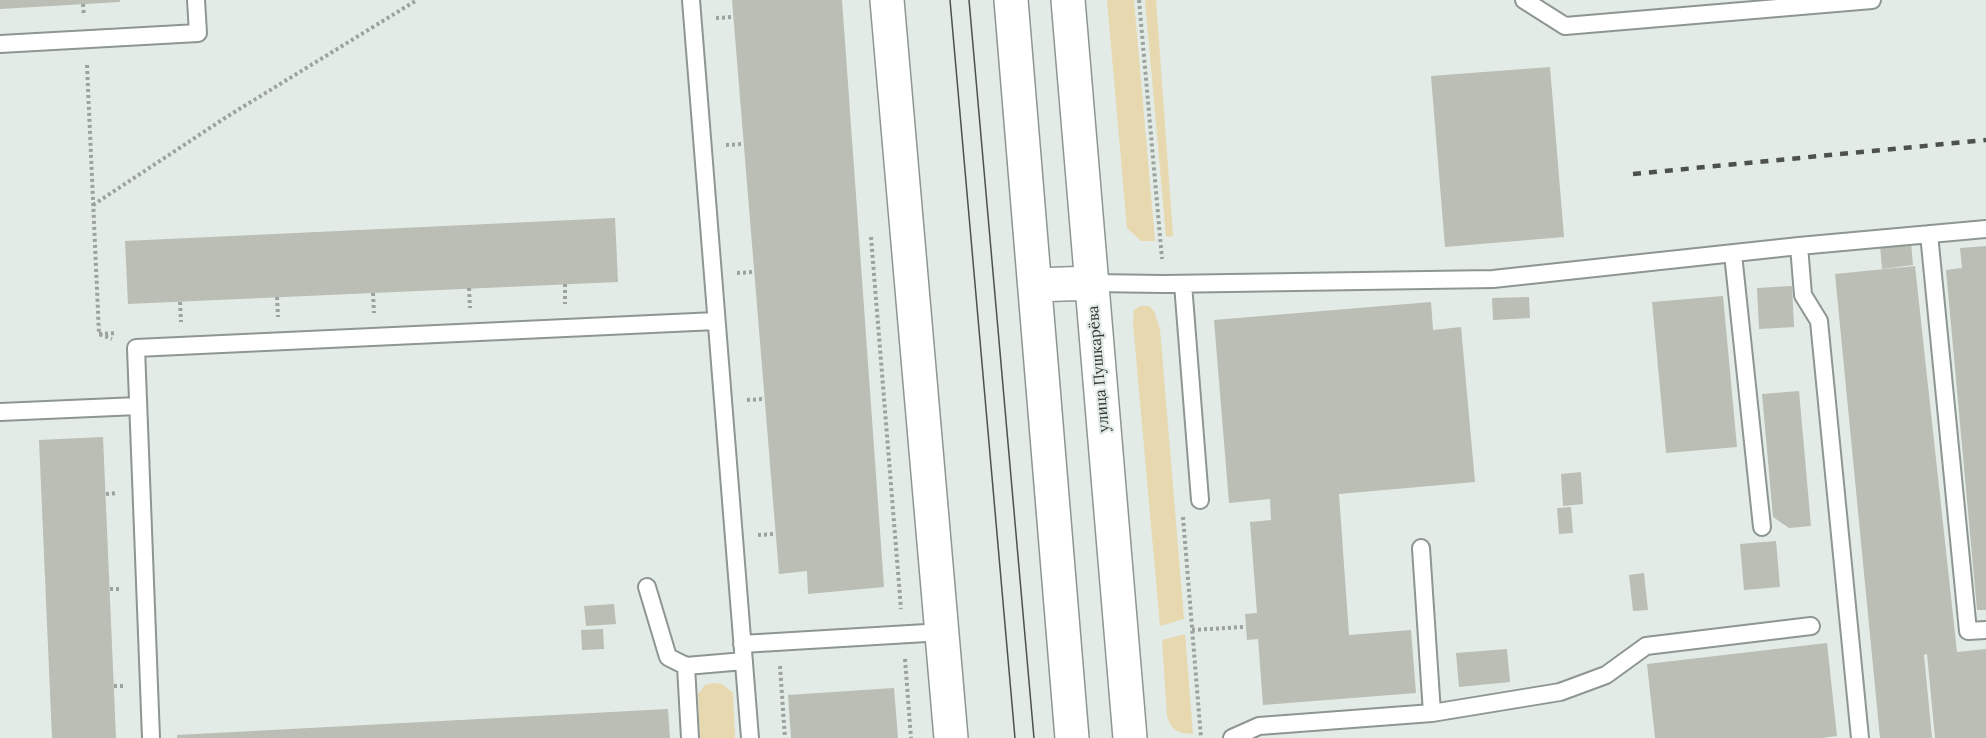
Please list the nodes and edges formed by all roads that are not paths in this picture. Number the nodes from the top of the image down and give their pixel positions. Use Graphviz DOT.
graph roads {
  1 [pos="196,0"];
  2 [pos="691,0"];
  3 [pos="887,0"];
  4 [pos="1011,0"];
  5 [pos="1068,0"];
  6 [pos="1524,0"];
  7 [pos="1872,0"];
  8 [pos="0,44"];
  9 [pos="1986,229"];
  10 [pos="1929,234"];
  11 [pos="1799,246"];
  12 [pos="1733,254"];
  13 [pos="1092,283"];
  14 [pos="1183,284"];
  15 [pos="1035,285"];
  16 [pos="716,321"];
  17 [pos="138,406"];
  18 [pos="0,412"];
  19 [pos="1200,500"];
  20 [pos="1762,527"];
  21 [pos="1421,548"];
  22 [pos="646,587"];
  23 [pos="1811,626"];
  24 [pos="1986,630"];
  25 [pos="943,632"];
  26 [pos="742,644"];
  27 [pos="744,661"];
  28 [pos="686,666"];
  29 [pos="1432,713"];
  30 [pos="152,738"];
  31 [pos="690,738"];
  32 [pos="750,738"];
  33 [pos="951,738"];
  34 [pos="1072,738"];
  35 [pos="1130,738"];
  36 [pos="1232,738"];
  37 [pos="1860,738"];
  1 -- 8 [label="lane"];
  2 -- 16 [label="lane"];
  3 -- 25 [label="main road"];
  4 -- 15 [label="main road"];
  5 -- 13 [label="main road, улица Пушкарёва"];
  6 -- 7 [label="lane"];
  9 -- 10 [label="lane"];
  10 -- 11 [label="lane"];
  10 -- 24 [label="lane"];
  11 -- 12 [label="lane"];
  11 -- 37 [label="lane"];
  12 -- 14 [label="lane"];
  12 -- 20 [label="lane"];
  13 -- 14 [label="lane"];
  13 -- 15 [label="main road"];
  13 -- 35 [label="main road, улица Пушкарёва"];
  14 -- 19 [label="lane"];
  15 -- 34 [label="main road"];
  16 -- 17 [label="lane"];
  16 -- 26 [label="lane"];
  17 -- 18 [label="lane"];
  17 -- 30 [label="lane"];
  21 -- 29 [label="lane"];
  22 -- 28 [label="lane"];
  23 -- 29 [label="lane"];
  25 -- 26 [label="lane"];
  25 -- 33 [label="main road"];
  26 -- 27 [label="lane"];
  27 -- 28 [label="lane"];
  27 -- 32 [label="lane"];
  28 -- 31 [label="lane"];
  29 -- 36 [label="lane"];
}
